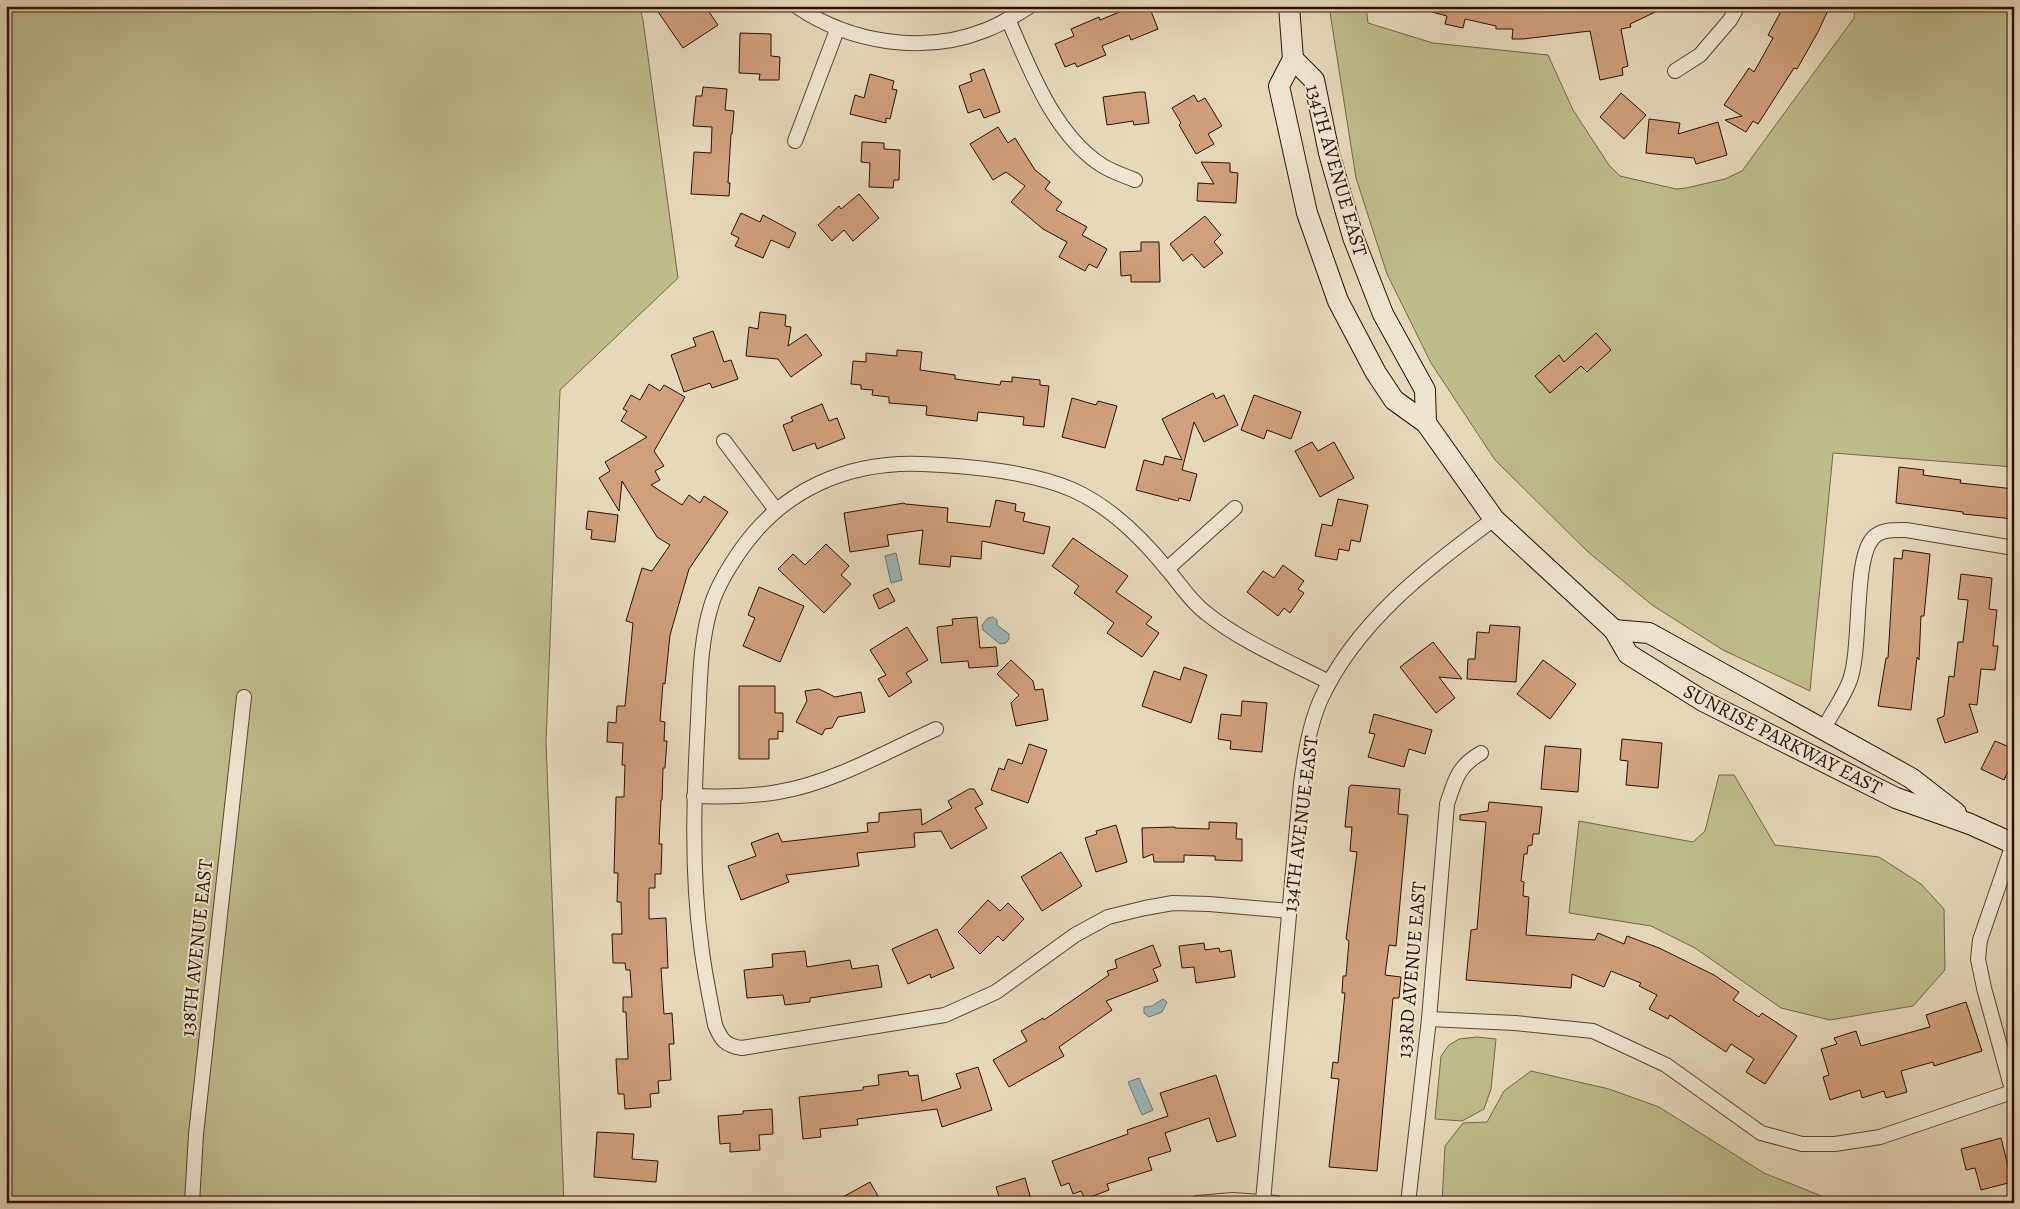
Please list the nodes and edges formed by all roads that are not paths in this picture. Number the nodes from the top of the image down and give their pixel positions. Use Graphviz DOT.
graph roads {
  1 [pos="796,6"];
  2 [pos="1030,6"];
  3 [pos="1288,6"];
  4 [pos="1738,6"];
  5 [pos="1008,20"];
  6 [pos="837,30"];
  7 [pos="1293,59"];
  8 [pos="1675,71"];
  9 [pos="795,141"];
  10 [pos="1135,180"];
  11 [pos="1426,423"];
  12 [pos="724,441"];
  13 [pos="1235,508"];
  14 [pos="776,510"];
  15 [pos="1494,519"];
  16 [pos="2014,548"];
  17 [pos="1167,569"];
  18 [pos="1614,630"];
  19 [pos="1329,682"];
  20 [pos="244,697"];
  21 [pos="936,729"];
  22 [pos="1823,730"];
  23 [pos="1481,753"];
  24 [pos="694,796"];
  25 [pos="1970,824"];
  26 [pos="2013,844"];
  27 [pos="1289,911"];
  28 [pos="1429,1019"];
  29 [pos="2013,1095"];
  30 [pos="1269,1202"];
  31 [pos="192,1203"];
  32 [pos="1198,1203"];
  33 [pos="1408,1203"];
  1 -- 6 [label="street"];
  2 -- 5 [label="street"];
  3 -- 7 [label="street, 134TH AVENUE EAST"];
  4 -- 8 [label="street"];
  5 -- 6 [label="street"];
  5 -- 10 [label="street"];
  6 -- 9 [label="street"];
  7 -- 11 [label="street, 134TH AVENUE EAST"];
  7 -- 11 [label="street, 134TH AVENUE EAST"];
  11 -- 15 [label="street, 134TH AVENUE EAST"];
  12 -- 14 [label="street"];
  13 -- 17 [label="street"];
  14 -- 17 [label="street"];
  14 -- 24 [label="street"];
  15 -- 18 [label="street, SUNRISE PARKWAY EAST"];
  15 -- 19 [label="street, 134TH AVENUE EAST"];
  16 -- 22 [label="street"];
  17 -- 19 [label="street"];
  18 -- 22 [label="street, SUNRISE PARKWAY EAST"];
  18 -- 25 [label="street, SUNRISE PARKWAY EAST"];
  19 -- 27 [label="street, 134TH AVENUE EAST"];
  20 -- 31 [label="street, 138TH AVENUE EAST"];
  21 -- 24 [label="street"];
  22 -- 25 [label="street, SUNRISE PARKWAY EAST"];
  23 -- 28 [label="street, 133RD AVENUE EAST"];
  24 -- 27 [label="street"];
  25 -- 26 [label="street, SUNRISE PARKWAY EAST"];
  26 -- 29 [label="street"];
  27 -- 30 [label="street, 134TH AVENUE EAST"];
  28 -- 29 [label="street"];
  28 -- 33 [label="street, 133RD AVENUE EAST"];
  30 -- 32 [label="street"];
}
